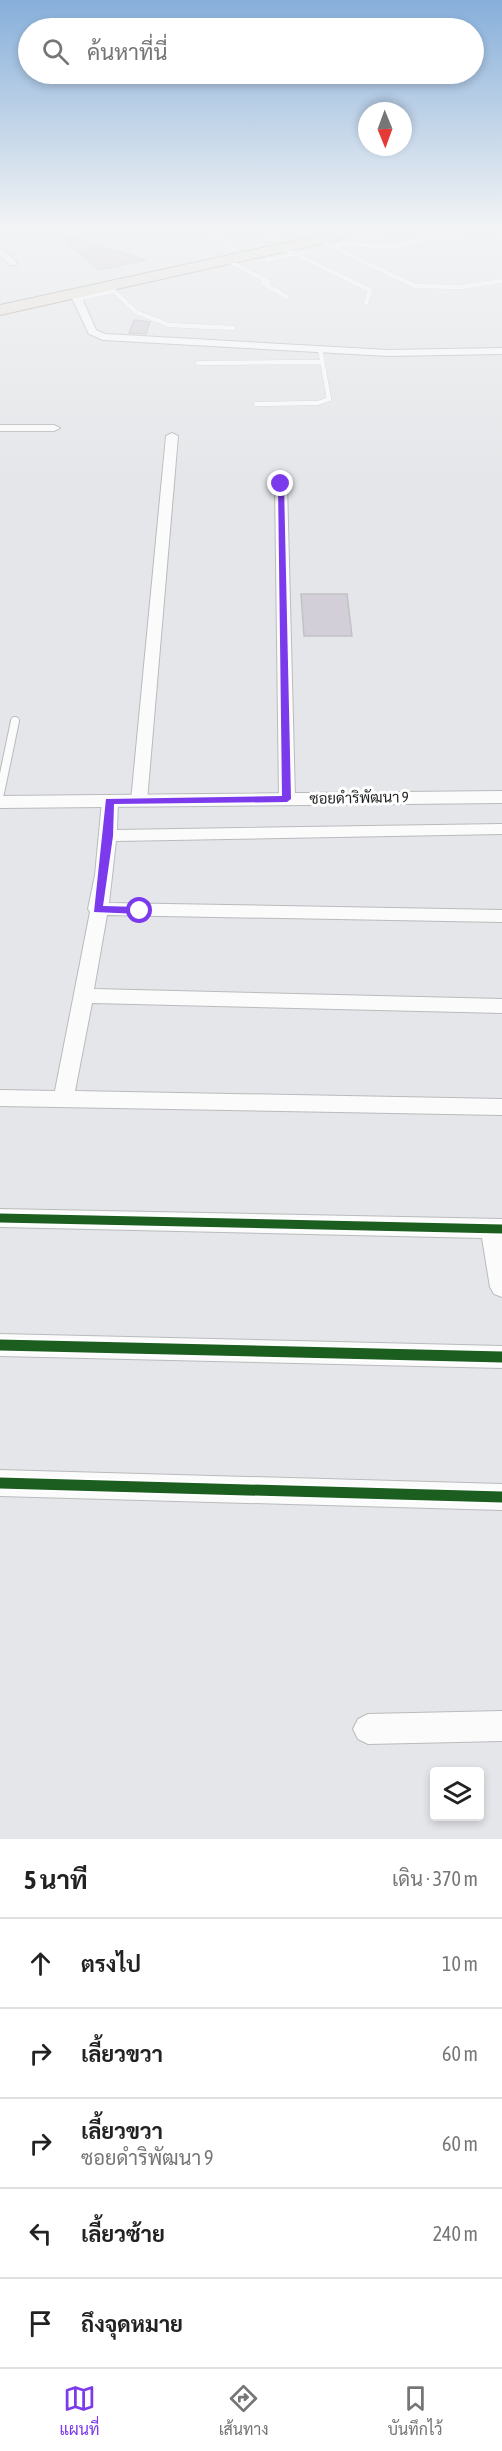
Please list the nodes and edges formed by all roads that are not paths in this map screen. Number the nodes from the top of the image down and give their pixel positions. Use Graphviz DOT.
graph roads {
  1 [pos="83,312"];
  2 [pos="136,312"];
  3 [pos="233,328"];
  4 [pos="320,349"];
  5 [pos="502,351"];
  6 [pos="322,362"];
  7 [pos="198,363"];
  8 [pos="256,404"];
  9 [pos="0,428"];
  10 [pos="54,428"];
  11 [pos="172,436"];
  12 [pos="281,484"];
  13 [pos="15,721"];
  14 [pos="0,793"];
  15 [pos="502,797"];
  16 [pos="287,799"];
  17 [pos="110,801"];
  18 [pos="139,801"];
  19 [pos="0,802"];
  20 [pos="502,829"];
  21 [pos="108,836"];
  22 [pos="97,909"];
  23 [pos="502,916"];
  24 [pos="82,996"];
  25 [pos="502,1006"];
  26 [pos="0,1098"];
  27 [pos="64,1098"];
  28 [pos="502,1107"];
  29 [pos="0,1218"];
  30 [pos="497,1229"];
  31 [pos="502,1287"];
  32 [pos="0,1345"];
  33 [pos="502,1357"];
  34 [pos="0,1483"];
  35 [pos="502,1497"];
  36 [pos="502,1726"];
  37 [pos="368,1729"];
  1 -- 4 [label="street"];
  2 -- 3 [label="lane"];
  4 -- 5 [label="street"];
  4 -- 6 [label="lane"];
  6 -- 7 [label="lane"];
  6 -- 8 [label="lane"];
  9 -- 10 [label="street"];
  11 -- 18 [label="street"];
  12 -- 16 [label="street"];
  13 -- 14 [label="lane"];
  15 -- 16 [label="street, ซอยดำริพัฒนา 9"];
  16 -- 18 [label="street, ซอยดำริพัฒนา 9"];
  17 -- 18 [label="street, ซอยดำริพัฒนา 9"];
  17 -- 19 [label="street, ซอยดำริพัฒนา 9"];
  17 -- 21 [label="street"];
  20 -- 21 [label="street"];
  21 -- 22 [label="street"];
  22 -- 23 [label="street"];
  22 -- 24 [label="street"];
  24 -- 25 [label="street"];
  24 -- 27 [label="street"];
  26 -- 27 [label="street"];
  27 -- 28 [label="street"];
  29 -- 30 [label="street"];
  30 -- 31 [label="street"];
  32 -- 33 [label="street"];
  34 -- 35 [label="street"];
  36 -- 37 [label="street"];
}
